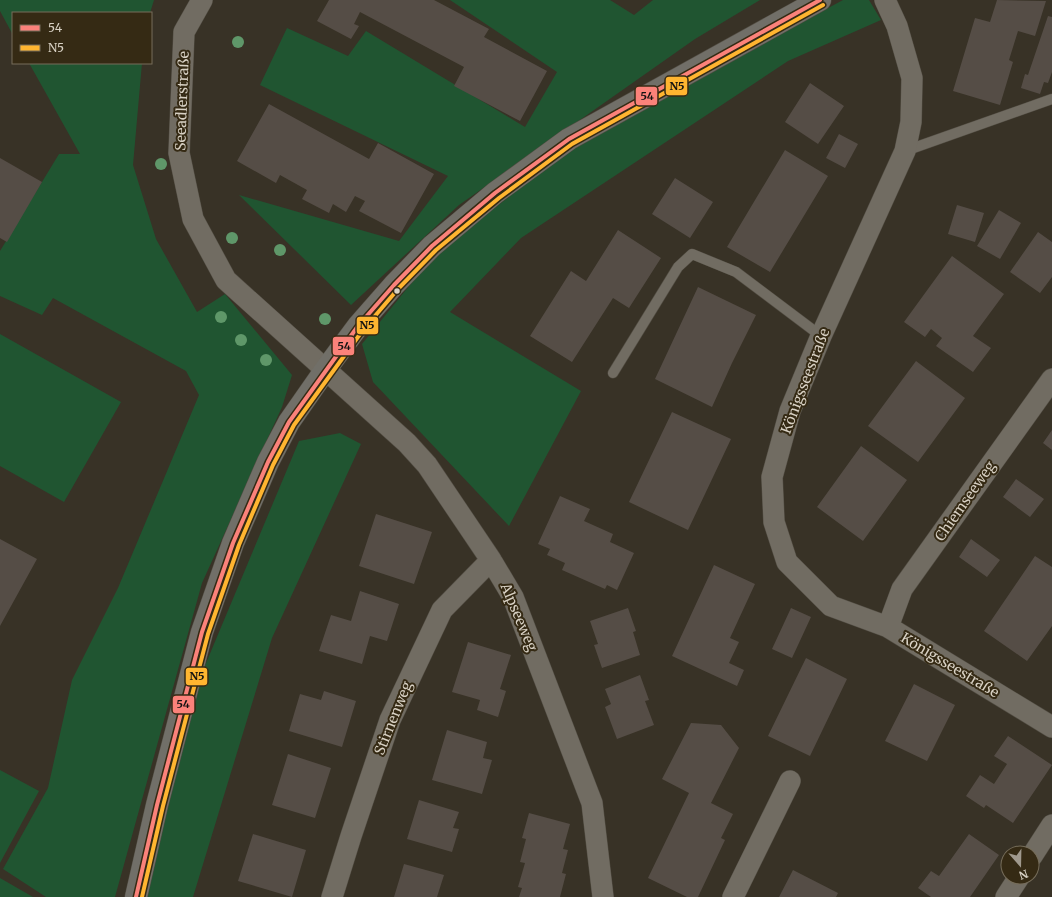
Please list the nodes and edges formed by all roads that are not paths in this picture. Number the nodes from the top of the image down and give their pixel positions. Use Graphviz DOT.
graph roads {
  1 [pos="202,0"];
  2 [pos="820,0"];
  3 [pos="885,0"];
  4 [pos="1052,99"];
  5 [pos="906,151"];
  6 [pos="821,336"];
  7 [pos="326,369"];
  8 [pos="613,373"];
  9 [pos="1052,379"];
  10 [pos="491,560"];
  11 [pos="888,627"];
  12 [pos="1052,727"];
  13 [pos="790,781"];
  14 [pos="1052,825"];
  15 [pos="1039,845"];
  16 [pos="1014,885"];
  17 [pos="136,897"];
  18 [pos="332,897"];
  19 [pos="603,897"];
  20 [pos="734,897"];
  21 [pos="1006,897"];
  1 -- 7 [label="street, Seeadlerstraße"];
  2 -- 7 [label="street"];
  3 -- 5 [label="street, Königsseestraße"];
  4 -- 5 [label="lane"];
  5 -- 6 [label="street, Königsseestraße"];
  6 -- 8 [label="lane"];
  6 -- 11 [label="street, Königsseestraße"];
  7 -- 10 [label="street, Alpseeweg"];
  7 -- 17 [label="street"];
  9 -- 11 [label="street, Chiemseeweg"];
  10 -- 18 [label="street, Stirnenweg"];
  10 -- 19 [label="street, Alpseeweg"];
  11 -- 12 [label="street, Königsseestraße"];
  13 -- 20 [label="street"];
  14 -- 15 [label="street"];
  16 -- 21 [label="street"];
}
